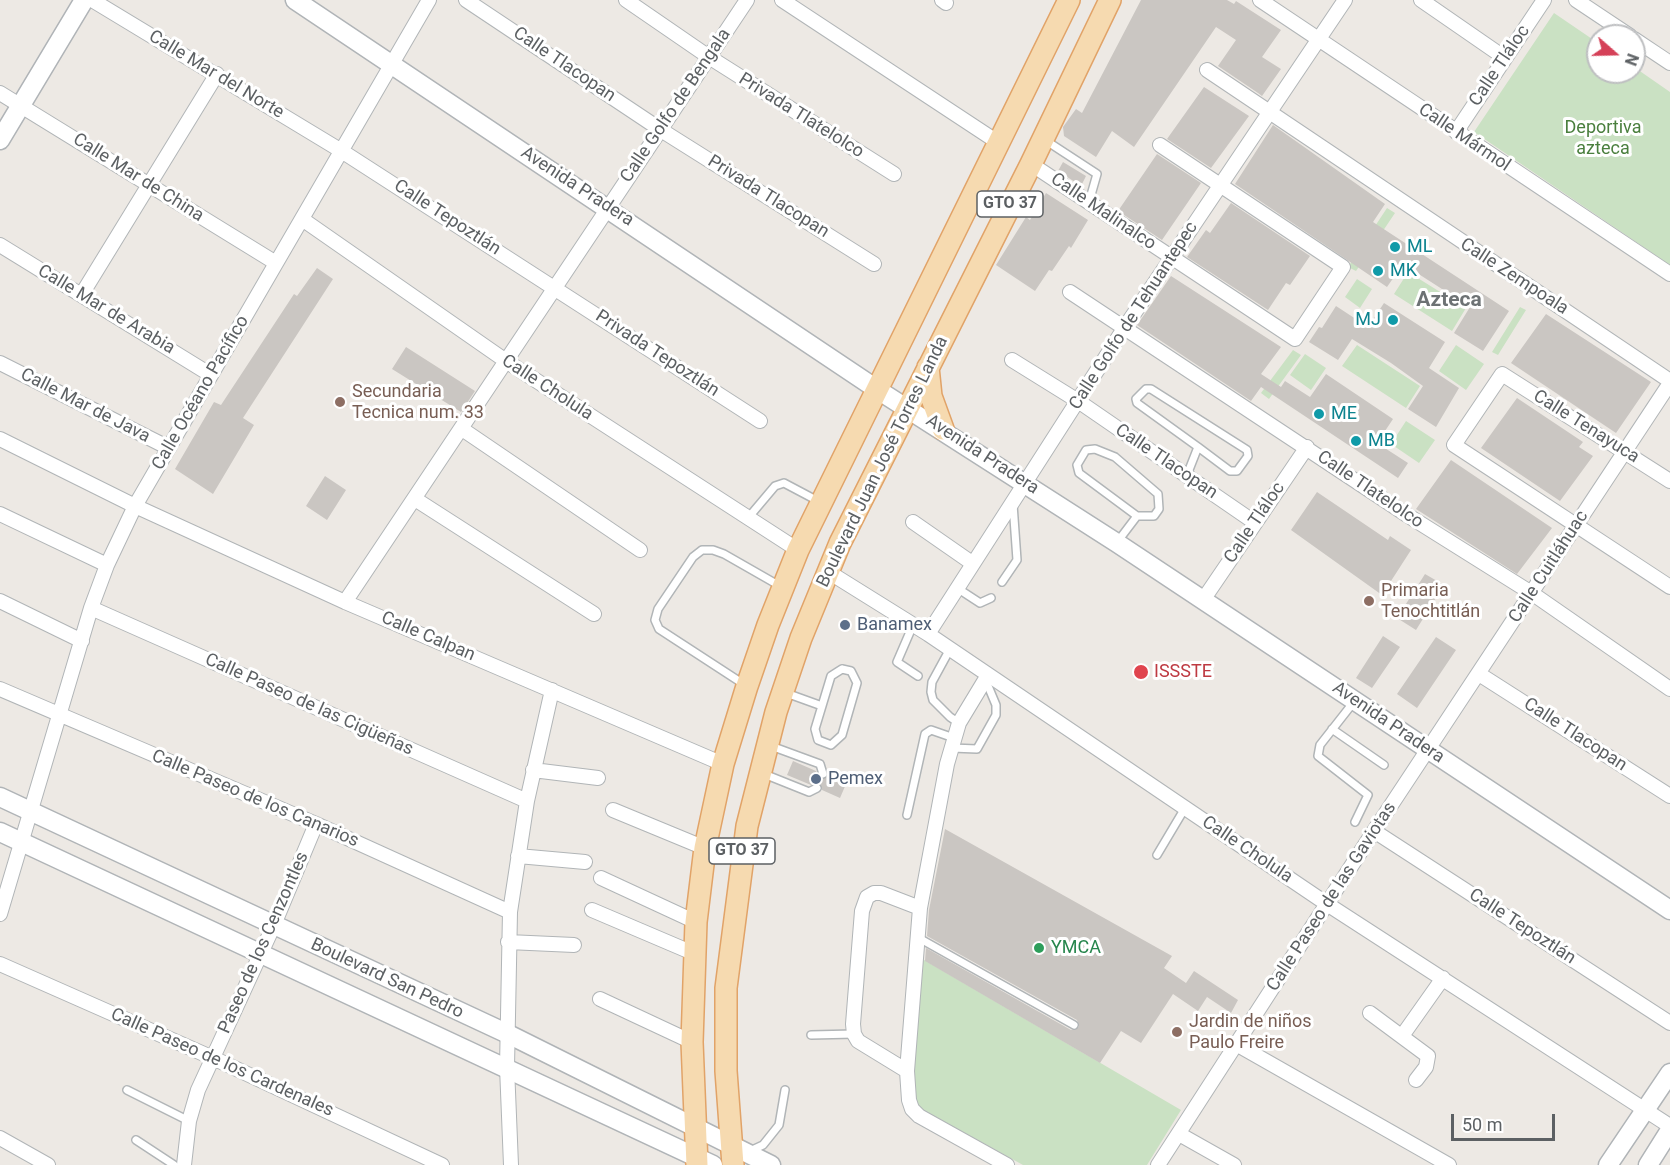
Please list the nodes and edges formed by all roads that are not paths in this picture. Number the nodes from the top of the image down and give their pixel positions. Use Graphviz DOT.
graph roads {
  1 [pos="84,0"];
  2 [pos="92,0"];
  3 [pos="295,0"];
  4 [pos="429,0"];
  5 [pos="466,0"];
  6 [pos="626,0"];
  7 [pos="747,0"];
  8 [pos="782,0"];
  9 [pos="1069,0"];
  10 [pos="1110,0"];
  11 [pos="1260,0"];
  12 [pos="1345,0"];
  13 [pos="1421,0"];
  14 [pos="1544,0"];
  15 [pos="1576,0"];
  16 [pos="1612,24"];
  17 [pos="1318,40"];
  18 [pos="1646,47"];
  19 [pos="709,57"];
  20 [pos="1505,58"];
  21 [pos="1670,63"];
  22 [pos="391,66"];
  23 [pos="1207,70"];
  24 [pos="217,74"];
  25 [pos="0,93"];
  26 [pos="21,105"];
  27 [pos="1269,112"];
  28 [pos="661,130"];
  29 [pos="1456,132"];
  30 [pos="1043,139"];
  31 [pos="0,140"];
  32 [pos="999,143"];
  33 [pos="1160,145"];
  34 [pos="340,150"];
  35 [pos="1031,164"];
  36 [pos="894,174"];
  37 [pos="149,183"];
  38 [pos="1221,184"];
  39 [pos="1089,202"];
  40 [pos="608,207"];
  41 [pos="302,219"];
  42 [pos="0,245"];
  43 [pos="1172,258"];
  44 [pos="276,263"];
  45 [pos="874,264"];
  46 [pos="1670,274"];
  47 [pos="554,287"];
  48 [pos="1070,292"];
  49 [pos="82,294"];
  50 [pos="1125,327"];
  51 [pos="1012,360"];
  52 [pos="506,361"];
  53 [pos="0,363"];
  54 [pos="928,367"];
  55 [pos="211,375"];
  56 [pos="1670,382"];
  57 [pos="878,390"];
  58 [pos="1078,401"];
  59 [pos="908,408"];
  60 [pos="760,422"];
  61 [pos="462,429"];
  62 [pos="943,429"];
  63 [pos="0,439"];
  64 [pos="1198,447"];
  65 [pos="1307,447"];
  66 [pos="169,448"];
  67 [pos="1624,451"];
  68 [pos="1187,476"];
  69 [pos="1670,481"];
  70 [pos="1025,483"];
  71 [pos="415,499"];
  72 [pos="820,502"];
  73 [pos="1012,502"];
  74 [pos="135,506"];
  75 [pos="0,514"];
  76 [pos="1137,516"];
  77 [pos="748,518"];
  78 [pos="913,522"];
  79 [pos="1254,522"];
  80 [pos="1576,525"];
  81 [pos="1117,543"];
  82 [pos="640,550"];
  83 [pos="798,550"];
  84 [pos="972,563"];
  85 [pos="107,565"];
  86 [pos="827,571"];
  87 [pos="1002,582"];
  88 [pos="1670,587"];
  89 [pos="782,588"];
  90 [pos="957,588"];
  91 [pos="1533,594"];
  92 [pos="991,598"];
  93 [pos="1203,600"];
  94 [pos="0,602"];
  95 [pos="345,602"];
  96 [pos="91,608"];
  97 [pos="594,614"];
  98 [pos="913,625"];
  99 [pos="928,634"];
  100 [pos="82,641"];
  101 [pos="950,649"];
  102 [pos="1479,674"];
  103 [pos="918,676"];
  104 [pos="986,677"];
  105 [pos="747,686"];
  106 [pos="0,689"];
  107 [pos="1670,689"];
  108 [pos="552,690"];
  109 [pos="783,692"];
  110 [pos="1354,700"];
  111 [pos="822,705"];
  112 [pos="60,716"];
  113 [pos="959,723"];
  114 [pos="1332,729"];
  115 [pos="952,743"];
  116 [pos="766,745"];
  117 [pos="1428,751"];
  118 [pos="723,764"];
  119 [pos="1384,765"];
  120 [pos="533,770"];
  121 [pos="759,772"];
  122 [pos="823,774"];
  123 [pos="598,778"];
  124 [pos="817,788"];
  125 [pos="1670,796"];
  126 [pos="0,797"];
  127 [pos="527,801"];
  128 [pos="1185,808"];
  129 [pos="613,810"];
  130 [pos="31,813"];
  131 [pos="907,815"];
  132 [pos="1355,822"];
  133 [pos="316,824"];
  134 [pos="1374,831"];
  135 [pos="0,832"];
  136 [pos="22,843"];
  137 [pos="97,844"];
  138 [pos="705,848"];
  139 [pos="1157,855"];
  140 [pos="518,856"];
  141 [pos="585,862"];
  142 [pos="83,872"];
  143 [pos="601,878"];
  144 [pos="1327,904"];
  145 [pos="920,908"];
  146 [pos="592,910"];
  147 [pos="1670,910"];
  148 [pos="510,912"];
  149 [pos="0,914"];
  150 [pos="696,922"];
  151 [pos="273,927"];
  152 [pos="917,937"];
  153 [pos="508,942"];
  154 [pos="574,945"];
  155 [pos="693,953"];
  156 [pos="261,955"];
  157 [pos="0,964"];
  158 [pos="1443,978"];
  159 [pos="600,999"];
  160 [pos="1370,1013"];
  161 [pos="1670,1023"];
  162 [pos="1074,1025"];
  163 [pos="508,1034"];
  164 [pos="854,1034"];
  165 [pos="811,1035"];
  166 [pos="1402,1036"];
  167 [pos="692,1042"];
  168 [pos="1236,1044"];
  169 [pos="213,1058"];
  170 [pos="507,1067"];
  171 [pos="907,1071"];
  172 [pos="1670,1073"];
  173 [pos="1416,1080"];
  174 [pos="126,1090"];
  175 [pos="785,1090"];
  176 [pos="1645,1109"];
  177 [pos="189,1121"];
  178 [pos="696,1127"];
  179 [pos="1670,1128"];
  180 [pos="1179,1134"];
  181 [pos="0,1138"];
  182 [pos="136,1140"];
  183 [pos="737,1154"];
  184 [pos="702,1162"];
  185 [pos="48,1165"];
  186 [pos="174,1165"];
  187 [pos="184,1165"];
  188 [pos="442,1165"];
  189 [pos="511,1165"];
  190 [pos="771,1165"];
  191 [pos="1007,1165"];
  192 [pos="1158,1165"];
  193 [pos="1234,1165"];
  194 [pos="1449,1165"];
  195 [pos="1608,1165"];
  196 [pos="1648,1165"];
  1 -- 26 [label="street"];
  2 -- 24 [label="street, Calle Mar del Norte"];
  3 -- 22 [label="street, Avenida Pradera"];
  4 -- 22 [label="street, Calle Océano Pacífico"];
  5 -- 28 [label="street, Calle Tlacopan"];
  6 -- 19 [label="street"];
  7 -- 19 [label="street, Calle Golfo de Bengala"];
  8 -- 32 [label="street"];
  9 -- 32 [label="main road, Boulevard Juan José Torres Landa / GTO 37"];
  10 -- 30 [label="main road, Boulevard Juan José Torres Landa / GTO 37"];
  11 -- 17 [label="street, Calle Mármol"];
  12 -- 17 [label="street, Calle Golfo de Tehuantepec"];
  13 -- 20 [label="street"];
  14 -- 20 [label="street, Calle Tláloc"];
  15 -- 16 [label="street"];
  17 -- 27 [label="street, Calle Golfo de Tehuantepec"];
  17 -- 29 [label="street, Calle Mármol"];
  18 -- 21 [label="street"];
  19 -- 28 [label="street, Calle Golfo de Bengala"];
  19 -- 36 [label="street, Privada Tlatelolco"];
  20 -- 29 [label="street, Calle Tláloc"];
  22 -- 34 [label="street, Calle Océano Pacífico"];
  22 -- 40 [label="street, Avenida Pradera"];
  23 -- 27 [label="street, Calle Zempoala"];
  24 -- 34 [label="street, Calle Mar del Norte"];
  24 -- 37 [label="street"];
  25 -- 26 [label="street, Calle Mar de China"];
  26 -- 31 [label="street"];
  26 -- 37 [label="street, Calle Mar de China"];
  27 -- 38 [label="street, Calle Golfo de Tehuantepec"];
  27 -- 56 [label="street, Calle Zempoala"];
  28 -- 40 [label="street, Calle Golfo de Bengala"];
  28 -- 45 [label="street, Privada Tlacopan"];
  29 -- 46 [label="street, Calle Mármol"];
  30 -- 35 [label="main road, Boulevard Juan José Torres Landa / GTO 37"];
  30 -- 39 [label="lane"];
  32 -- 57 [label="main road, Boulevard Juan José Torres Landa / GTO 37"];
  33 -- 38 [label="street"];
  34 -- 41 [label="street, Calle Océano Pacífico"];
  34 -- 47 [label="street, Calle Tepoztlán"];
  35 -- 39 [label="street, Calle Malinalco"];
  35 -- 54 [label="main road, Boulevard Juan José Torres Landa / GTO 37"];
  37 -- 44 [label="street, Calle Mar de China"];
  37 -- 49 [label="street"];
  38 -- 43 [label="street, Calle Golfo de Tehuantepec"];
  38 -- 43 [label="street, Calle Malinalco"];
  39 -- 43 [label="street, Calle Malinalco"];
  40 -- 47 [label="street, Calle Golfo de Bengala"];
  40 -- 57 [label="street, Avenida Pradera"];
  41 -- 44 [label="street, Calle Océano Pacífico"];
  41 -- 52 [label="street, Calle Cholula"];
  42 -- 49 [label="street, Calle Mar de Arabia"];
  43 -- 50 [label="street, Calle Golfo de Tehuantepec"];
  44 -- 55 [label="street, Calle Océano Pacífico"];
  47 -- 52 [label="street, Calle Golfo de Bengala"];
  47 -- 60 [label="street, Privada Tepoztlán"];
  48 -- 50 [label="street, Calle Tlatelolco"];
  49 -- 55 [label="street, Calle Mar de Arabia"];
  50 -- 58 [label="street, Calle Golfo de Tehuantepec"];
  50 -- 65 [label="street, Calle Tlatelolco"];
  51 -- 58 [label="street"];
  52 -- 61 [label="street, Calle Golfo de Bengala"];
  52 -- 77 [label="street, Calle Cholula"];
  53 -- 66 [label="street, Calle Mar de Java"];
  54 -- 59 [label="main road, Boulevard Juan José Torres Landa / GTO 37"];
  54 -- 62 [label="main road"];
  55 -- 66 [label="street, Calle Océano Pacífico"];
  56 -- 67 [label="street, Calle Cuitláhuac"];
  57 -- 59 [label="street, Avenida Pradera"];
  57 -- 72 [label="main road, Boulevard Juan José Torres Landa / GTO 37"];
  58 -- 68 [label="street, Calle Tlacopan"];
  58 -- 70 [label="street, Calle Golfo de Tehuantepec"];
  59 -- 62 [label="street, Avenida Pradera"];
  59 -- 86 [label="main road, Boulevard Juan José Torres Landa / GTO 37"];
  61 -- 71 [label="street, Calle Golfo de Bengala"];
  61 -- 82 [label="street"];
  62 -- 70 [label="street, Avenida Pradera"];
  63 -- 74 [label="street, Calle Calpan"];
  64 -- 64 [label="lane"];
  64 -- 68 [label="lane"];
  65 -- 79 [label="street, Calle Tláloc"];
  65 -- 91 [label="street, Calle Tlatelolco"];
  66 -- 74 [label="street, Calle Océano Pacífico"];
  67 -- 69 [label="street, Calle Tenayuca"];
  67 -- 80 [label="street, Calle Cuitláhuac"];
  67 -- 80 [label="street, Calle Tenayuca"];
  68 -- 79 [label="street, Calle Tlacopan"];
  70 -- 73 [label="street, Calle Golfo de Tehuantepec"];
  70 -- 81 [label="street, Avenida Pradera"];
  71 -- 95 [label="street, Calle Golfo de Bengala"];
  71 -- 97 [label="street"];
  72 -- 77 [label="lane"];
  72 -- 83 [label="main road, Boulevard Juan José Torres Landa / GTO 37"];
  73 -- 84 [label="street, Calle Golfo de Tehuantepec"];
  73 -- 87 [label="lane"];
  74 -- 85 [label="street, Calle Océano Pacífico"];
  74 -- 95 [label="street, Calle Calpan"];
  75 -- 85 [label="street"];
  76 -- 76 [label="lane"];
  76 -- 81 [label="lane"];
  77 -- 83 [label="street, Calle Cholula"];
  78 -- 84 [label="street"];
  79 -- 93 [label="street, Calle Tláloc"];
  80 -- 88 [label="street"];
  80 -- 91 [label="street, Calle Cuitláhuac"];
  81 -- 93 [label="street, Avenida Pradera"];
  83 -- 89 [label="main road, Boulevard Juan José Torres Landa / GTO 37"];
  84 -- 90 [label="street, Calle Golfo de Tehuantepec"];
  85 -- 96 [label="street, Calle Océano Pacífico"];
  86 -- 98 [label="street, Calle Cholula"];
  86 -- 109 [label="main road, Boulevard Juan José Torres Landa / GTO 37"];
  89 -- 105 [label="main road, Boulevard Juan José Torres Landa / GTO 37"];
  89 -- 105 [label="lane"];
  90 -- 92 [label="lane"];
  90 -- 99 [label="street, Calle Golfo de Tehuantepec"];
  91 -- 102 [label="street, Calle Cuitláhuac"];
  91 -- 107 [label="street, Calle Tlatelolco"];
  93 -- 110 [label="street, Avenida Pradera"];
  94 -- 100 [label="street"];
  95 -- 108 [label="street, Calle Calpan"];
  96 -- 100 [label="street, Calle Océano Pacífico"];
  96 -- 127 [label="street, Calle Paseo de las Cigüeñas"];
  98 -- 99 [label="street, Calle Cholula"];
  98 -- 103 [label="lane"];
  99 -- 101 [label="street, Calle Cholula"];
  100 -- 112 [label="street, Calle Océano Pacífico"];
  101 -- 104 [label="street, Calle Cholula"];
  101 -- 113 [label="lane"];
  102 -- 117 [label="street, Calle Cuitláhuac"];
  102 -- 125 [label="street, Calle Tlacopan"];
  104 -- 113 [label="street"];
  104 -- 115 [label="lane"];
  104 -- 128 [label="street, Calle Cholula"];
  105 -- 118 [label="main road, Boulevard Juan José Torres Landa / GTO 37"];
  106 -- 112 [label="street, Calle Paseo de los Canarios"];
  108 -- 118 [label="street, Calle Calpan"];
  108 -- 120 [label="street"];
  109 -- 111 [label="lane"];
  109 -- 116 [label="main road, Boulevard Juan José Torres Landa / GTO 37"];
  110 -- 114 [label="lane"];
  110 -- 117 [label="street, Avenida Pradera"];
  111 -- 111 [label="lane"];
  112 -- 130 [label="street, Calle Océano Pacífico"];
  112 -- 133 [label="street, Calle Paseo de los Canarios"];
  113 -- 115 [label="street"];
  114 -- 119 [label="lane"];
  114 -- 132 [label="lane"];
  115 -- 131 [label="lane"];
  115 -- 145 [label="street"];
  116 -- 121 [label="main road, Boulevard Juan José Torres Landa / GTO 37"];
  116 -- 122 [label="lane"];
  117 -- 134 [label="street, Calle Paseo de las Gaviotas"];
  117 -- 147 [label="street, Avenida Pradera"];
  118 -- 138 [label="main road, Boulevard Juan José Torres Landa / GTO 37"];
  120 -- 123 [label="street"];
  120 -- 127 [label="street"];
  121 -- 124 [label="lane"];
  121 -- 183 [label="main road, Boulevard Juan José Torres Landa / GTO 37"];
  126 -- 130 [label="street, Boulevard San Pedro"];
  127 -- 140 [label="street"];
  128 -- 139 [label="lane"];
  128 -- 144 [label="street, Calle Cholula"];
  129 -- 138 [label="street"];
  130 -- 136 [label="street, Calle Océano Pacífico"];
  130 -- 137 [label="street, Boulevard San Pedro"];
  133 -- 148 [label="street, Calle Paseo de los Canarios"];
  133 -- 151 [label="street, Paseo de los Cenzontles"];
  134 -- 144 [label="street, Calle Paseo de las Gaviotas"];
  134 -- 161 [label="street, Calle Tepoztlán"];
  135 -- 136 [label="street, Boulevard San Pedro"];
  136 -- 142 [label="street, Boulevard San Pedro"];
  136 -- 149 [label="street, Calle Océano Pacífico"];
  137 -- 142 [label="street"];
  137 -- 151 [label="street, Boulevard San Pedro"];
  138 -- 150 [label="main road, Boulevard Juan José Torres Landa / GTO 37"];
  140 -- 141 [label="street"];
  140 -- 148 [label="street"];
  142 -- 156 [label="street, Boulevard San Pedro"];
  143 -- 150 [label="street"];
  144 -- 158 [label="street, Calle Cholula"];
  144 -- 168 [label="street, Calle Paseo de las Gaviotas"];
  145 -- 152 [label="street"];
  145 -- 164 [label="street"];
  146 -- 155 [label="street"];
  148 -- 153 [label="street"];
  150 -- 155 [label="main road, Boulevard Juan José Torres Landa / GTO 37"];
  151 -- 156 [label="street, Paseo de los Cenzontles"];
  151 -- 163 [label="street, Boulevard San Pedro"];
  152 -- 162 [label="lane"];
  152 -- 171 [label="street"];
  153 -- 154 [label="street"];
  153 -- 163 [label="street"];
  155 -- 167 [label="main road, Boulevard Juan José Torres Landa / GTO 37"];
  156 -- 169 [label="street, Paseo de los Cenzontles"];
  156 -- 170 [label="street, Boulevard San Pedro"];
  157 -- 169 [label="street, Calle Paseo de los Cardenales"];
  158 -- 166 [label="street"];
  158 -- 176 [label="street, Calle Cholula"];
  159 -- 167 [label="street"];
  160 -- 166 [label="street"];
  163 -- 170 [label="street"];
  163 -- 178 [label="street, Boulevard San Pedro"];
  164 -- 165 [label="lane"];
  164 -- 171 [label="street"];
  166 -- 173 [label="street"];
  167 -- 178 [label="main road, Boulevard Juan José Torres Landa / GTO 37"];
  168 -- 180 [label="street, Calle Paseo de las Gaviotas"];
  168 -- 194 [label="street"];
  169 -- 177 [label="street, Paseo de los Cenzontles"];
  169 -- 188 [label="street, Calle Paseo de los Cardenales"];
  170 -- 184 [label="street, Boulevard San Pedro"];
  170 -- 189 [label="street"];
  171 -- 191 [label="street"];
  172 -- 176 [label="street"];
  174 -- 177 [label="lane"];
  175 -- 183 [label="lane"];
  176 -- 179 [label="street, Calle Cholula"];
  176 -- 195 [label="street"];
  177 -- 187 [label="street, Paseo de los Cenzontles"];
  178 -- 183 [label="street, Boulevard San Pedro"];
  178 -- 184 [label="main road, Boulevard Juan José Torres Landa / GTO 37"];
  179 -- 196 [label="street"];
  180 -- 192 [label="street, Calle Paseo de las Gaviotas"];
  180 -- 193 [label="street"];
  181 -- 185 [label="street"];
  182 -- 186 [label="lane"];
  183 -- 190 [label="street, Boulevard San Pedro"];
}
